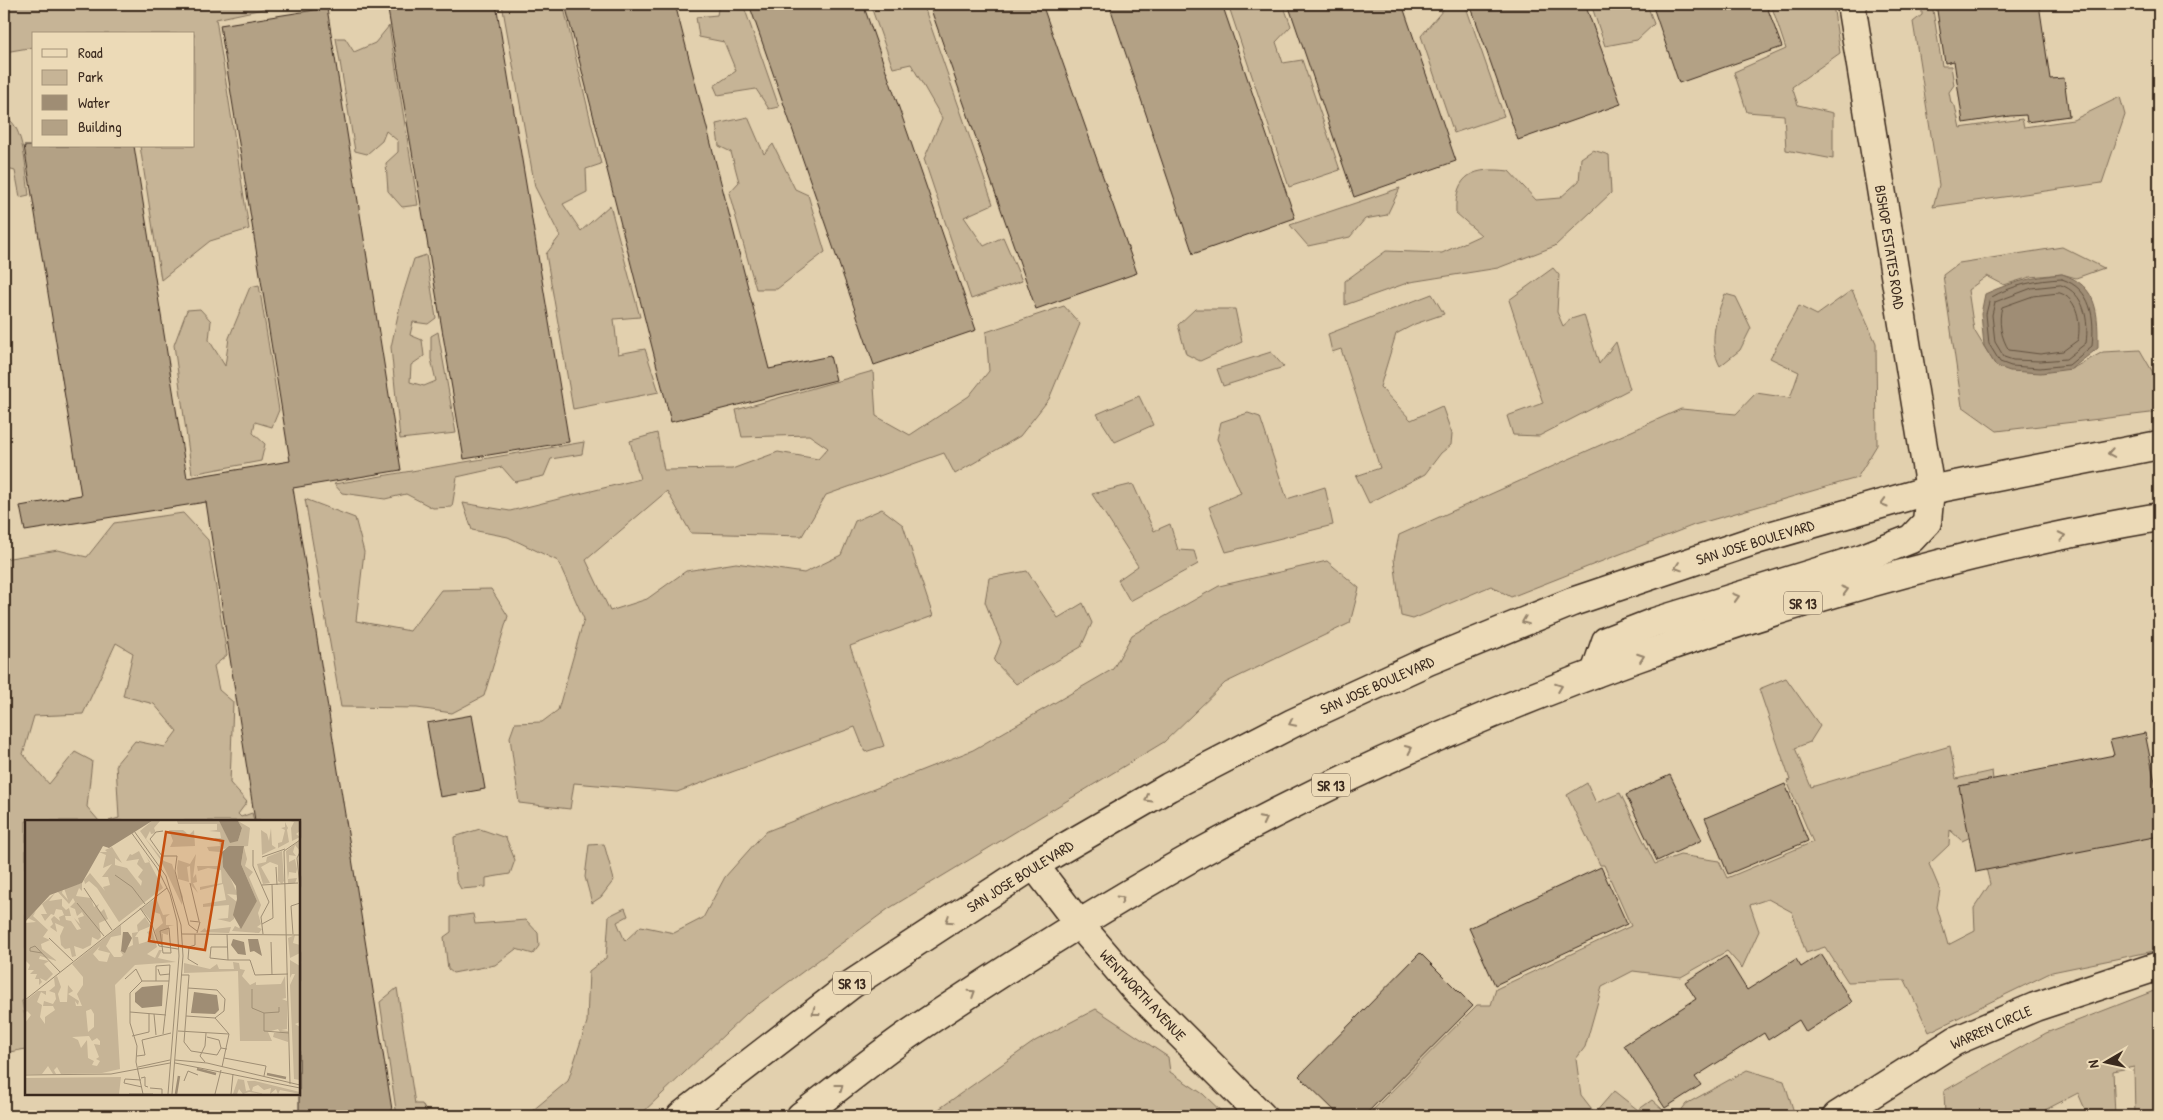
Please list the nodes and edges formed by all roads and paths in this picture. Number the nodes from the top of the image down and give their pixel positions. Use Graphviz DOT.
graph roads {
  1 [pos="1851,4"];
  2 [pos="2159,445"];
  3 [pos="1930,490"];
  4 [pos="2159,517"];
  5 [pos="1595,673"];
  6 [pos="1034,865"];
  7 [pos="1079,924"];
  8 [pos="2159,966"];
  9 [pos="681,1116"];
  10 [pos="801,1116"];
  11 [pos="1262,1116"];
  12 [pos="1837,1116"];
  1 -- 3 [label="main road, BISHOP ESTATES ROAD"];
  2 -- 3 [label="main road, SAN JOSE BOULEVARD / SR 13, one-way"];
  5 -- 3 [label="main road, BISHOP ESTATES ROAD, one-way"];
  3 -- 6 [label="main road, SAN JOSE BOULEVARD / SR 13, one-way"];
  5 -- 4 [label="main road, SR 13, one-way"];
  7 -- 5 [label="main road, SR 13, one-way"];
  6 -- 7 [label="main road, WENTWORTH AVENUE"];
  6 -- 9 [label="main road, SAN JOSE BOULEVARD / SR 13, one-way"];
  10 -- 7 [label="main road, SR 13, one-way"];
  7 -- 11 [label="main road, WENTWORTH AVENUE"];
  8 -- 12 [label="main road, WARREN CIRCLE"];
}
